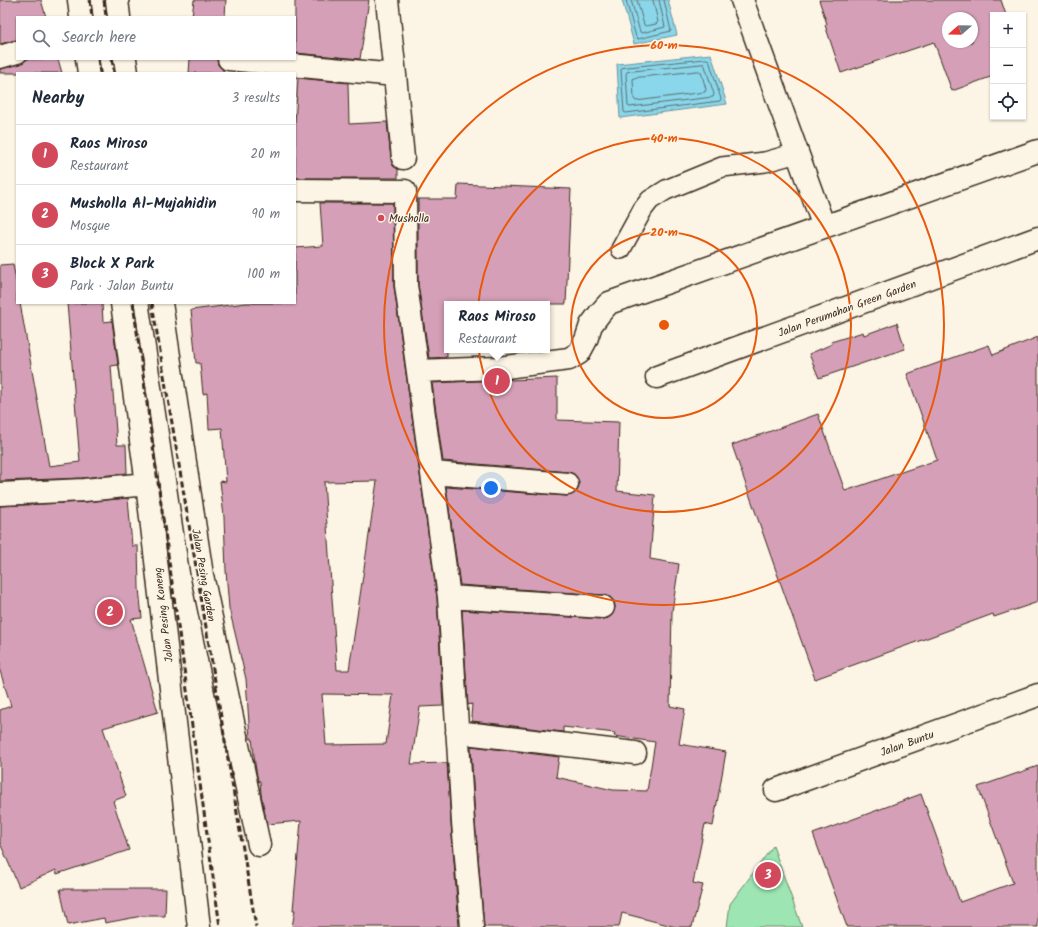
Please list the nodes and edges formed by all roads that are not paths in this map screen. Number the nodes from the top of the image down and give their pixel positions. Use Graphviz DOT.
graph roads {
  1 [pos="79,0"];
  2 [pos="117,0"];
  3 [pos="387,0"];
  4 [pos="742,0"];
  5 [pos="81,16"];
  6 [pos="119,16"];
  7 [pos="16,52"];
  8 [pos="0,57"];
  9 [pos="87,60"];
  10 [pos="125,60"];
  11 [pos="239,60"];
  12 [pos="89,72"];
  13 [pos="127,72"];
  14 [pos="395,75"];
  15 [pos="1038,151"];
  16 [pos="797,153"];
  17 [pos="403,158"];
  18 [pos="296,190"];
  19 [pos="824,227"];
  20 [pos="1038,238"];
  21 [pos="621,249"];
  22 [pos="122,304"];
  23 [pos="161,304"];
  24 [pos="418,371"];
  25 [pos="657,377"];
  26 [pos="432,473"];
  27 [pos="148,484"];
  28 [pos="567,484"];
  29 [pos="0,494"];
  30 [pos="449,597"];
  31 [pos="603,607"];
  32 [pos="1038,695"];
  33 [pos="457,732"];
  34 [pos="635,753"];
  35 [pos="776,790"];
  36 [pos="260,845"];
  37 [pos="199,927"];
  38 [pos="472,927"];
  1 -- 5 [label="street"];
  2 -- 6 [label="street"];
  3 -- 14 [label="street"];
  4 -- 16 [label="street"];
  7 -- 8 [label="street"];
  9 -- 12 [label="street"];
  10 -- 13 [label="street"];
  11 -- 14 [label="street"];
  14 -- 17 [label="street"];
  15 -- 19 [label="street"];
  16 -- 19 [label="street"];
  16 -- 21 [label="lane"];
  18 -- 24 [label="street"];
  19 -- 24 [label="street"];
  20 -- 25 [label="street, Jalan Perumahan Green Garden"];
  22 -- 27 [label="street, Jalan Pesing Koneng"];
  23 -- 36 [label="street, Jalan Pesing Garden"];
  24 -- 26 [label="street"];
  26 -- 28 [label="street"];
  26 -- 30 [label="street"];
  27 -- 29 [label="street"];
  27 -- 37 [label="street, Jalan Pesing Koneng"];
  30 -- 31 [label="street"];
  30 -- 33 [label="street"];
  32 -- 35 [label="street, Jalan Buntu"];
  33 -- 34 [label="street"];
  33 -- 38 [label="street"];
}
